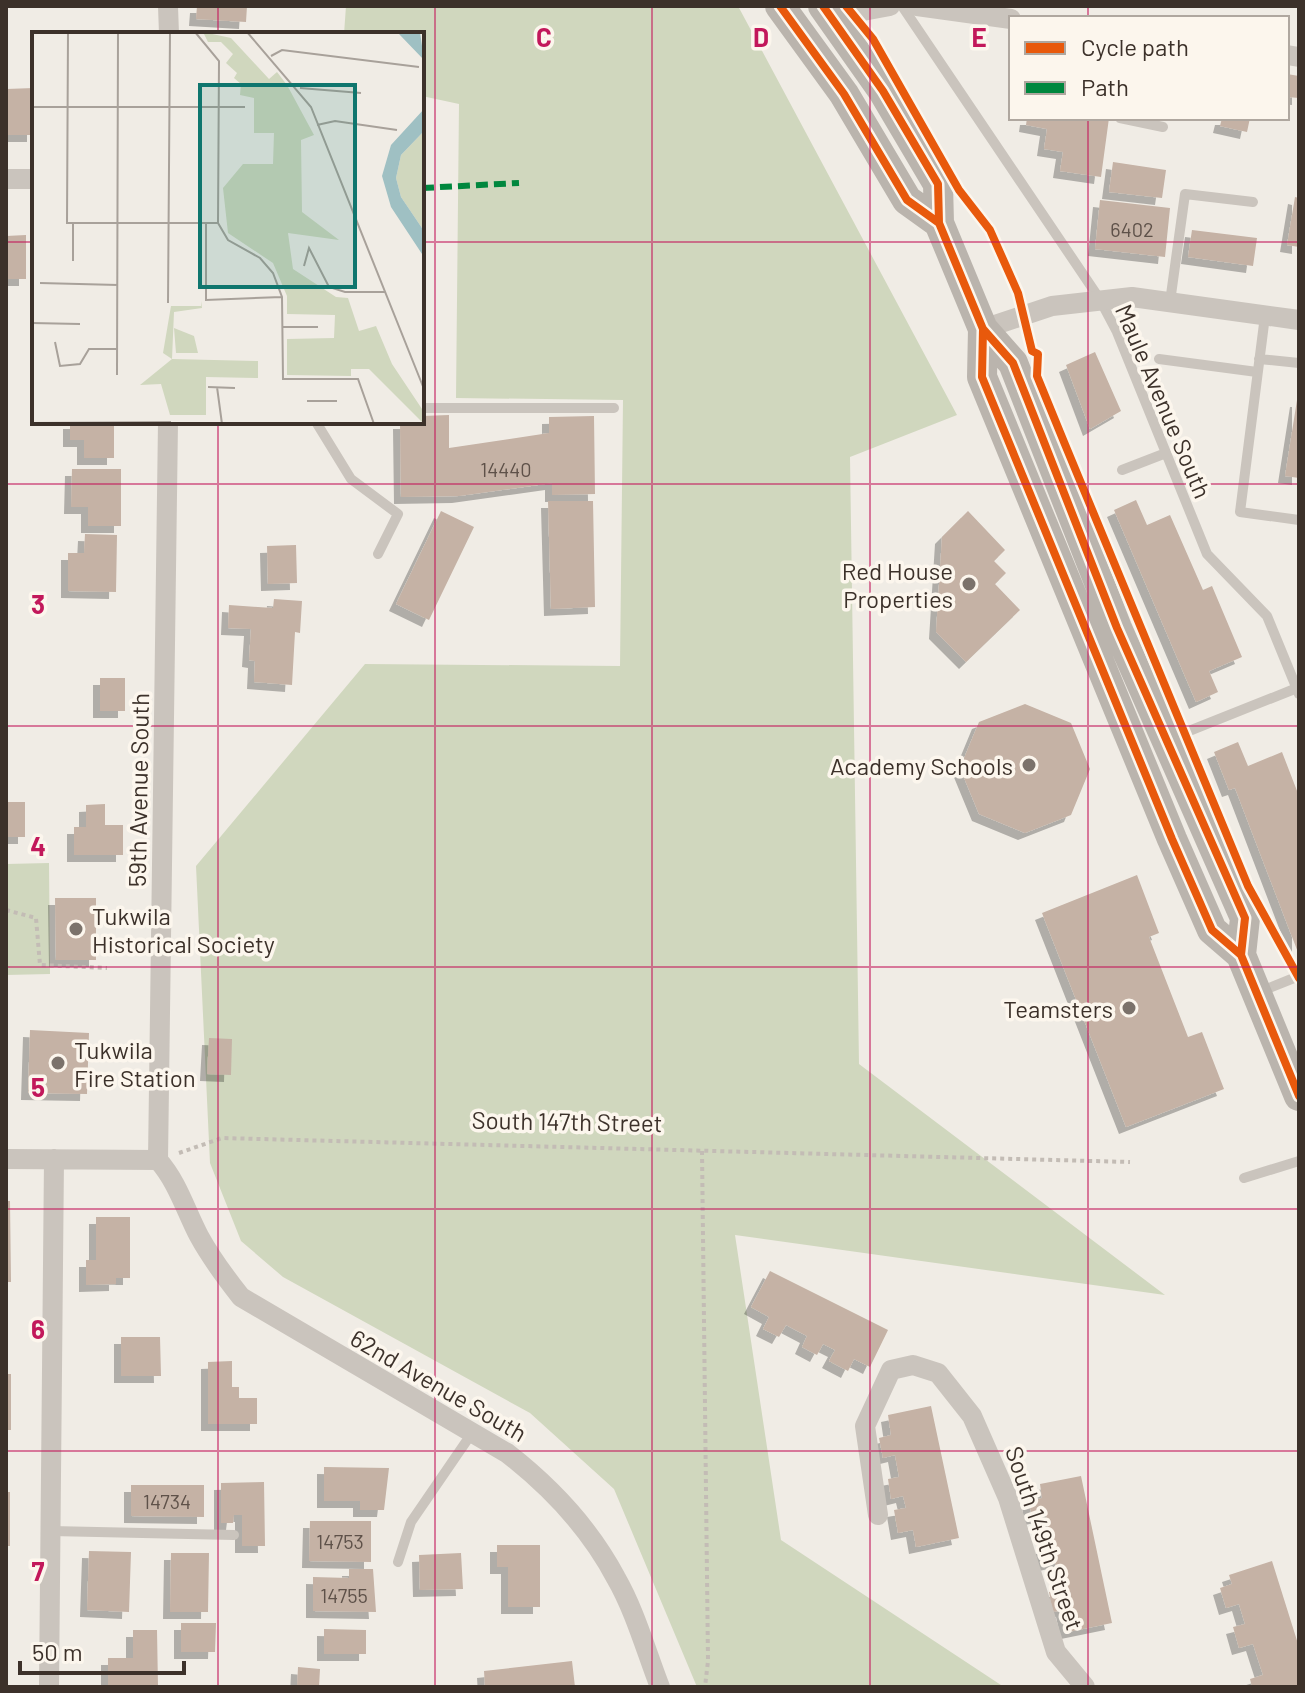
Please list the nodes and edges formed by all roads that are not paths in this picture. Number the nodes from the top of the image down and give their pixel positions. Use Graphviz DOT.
graph roads {
  1 [pos="168,6"];
  2 [pos="780,6"];
  3 [pos="890,6"];
  4 [pos="902,6"];
  5 [pos="917,6"];
  6 [pos="989,11"];
  7 [pos="830,16"];
  8 [pos="1009,18"];
  9 [pos="169,32"];
  10 [pos="1130,120"];
  11 [pos="1163,127"];
  12 [pos="6,179"];
  13 [pos="32,179"];
  14 [pos="1253,202"];
  15 [pos="939,223"];
  16 [pos="1099,298"];
  17 [pos="1170,302"];
  18 [pos="1265,316"];
  19 [pos="1299,320"];
  20 [pos="983,329"];
  21 [pos="1159,359"];
  22 [pos="1259,359"];
  23 [pos="1299,363"];
  24 [pos="1257,372"];
  25 [pos="424,408"];
  26 [pos="614,408"];
  27 [pos="168,424"];
  28 [pos="317,424"];
  29 [pos="1166,453"];
  30 [pos="1122,470"];
  31 [pos="1299,520"];
  32 [pos="378,554"];
  33 [pos="1298,691"];
  34 [pos="1166,740"];
  35 [pos="1241,955"];
  36 [pos="1299,976"];
  37 [pos="1257,993"];
  38 [pos="1299,1096"];
  39 [pos="6,1159"];
  40 [pos="54,1159"];
  41 [pos="158,1160"];
  42 [pos="1299,1161"];
  43 [pos="1244,1178"];
  44 [pos="472,1433"];
  45 [pos="878,1515"];
  46 [pos="51,1531"];
  47 [pos="234,1535"];
  48 [pos="398,1562"];
  49 [pos="49,1687"];
  50 [pos="660,1687"];
  51 [pos="1085,1687"];
  1 -- 9 [label="street"];
  2 -- 15 [label="main road"];
  3 -- 7 [label="street"];
  4 -- 16 [label="lane, Maule Avenue South"];
  5 -- 6 [label="street"];
  6 -- 8 [label="street"];
  7 -- 15 [label="main road"];
  10 -- 11 [label="lane"];
  12 -- 13 [label="street"];
  14 -- 17 [label="lane"];
  15 -- 20 [label="main road"];
  16 -- 17 [label="street"];
  16 -- 20 [label="street"];
  16 -- 29 [label="lane, Maule Avenue South"];
  17 -- 18 [label="street"];
  18 -- 19 [label="street"];
  18 -- 22 [label="lane"];
  20 -- 34 [label="main road"];
  20 -- 35 [label="main road"];
  21 -- 24 [label="lane"];
  22 -- 23 [label="lane"];
  22 -- 24 [label="lane"];
  24 -- 31 [label="lane"];
  25 -- 26 [label="lane"];
  27 -- 41 [label="street, 59th Avenue South"];
  28 -- 32 [label="lane"];
  29 -- 30 [label="lane"];
  29 -- 33 [label="lane, Maule Avenue South"];
  33 -- 34 [label="lane"];
  34 -- 35 [label="main road"];
  35 -- 37 [label="main road"];
  36 -- 37 [label="lane"];
  37 -- 38 [label="main road"];
  39 -- 40 [label="street"];
  40 -- 41 [label="street"];
  40 -- 46 [label="street"];
  41 -- 44 [label="street, 62nd Avenue South"];
  42 -- 43 [label="lane"];
  44 -- 48 [label="lane"];
  44 -- 50 [label="street, 62nd Avenue South"];
  45 -- 51 [label="street, South 149th Street"];
  46 -- 47 [label="lane"];
  46 -- 49 [label="street"];
}
